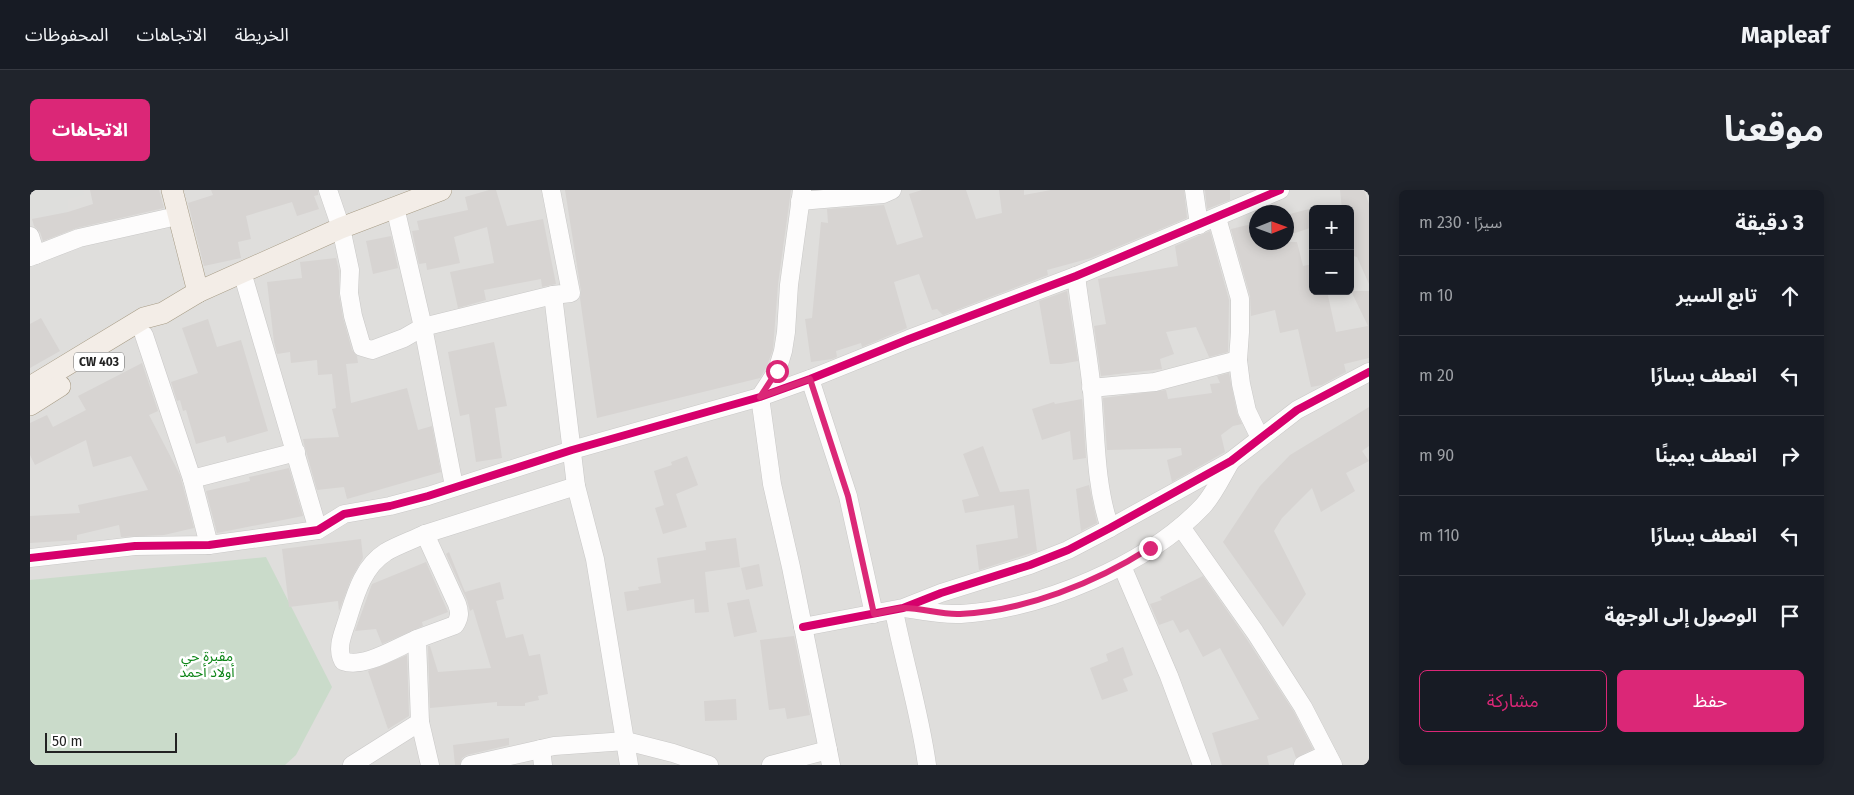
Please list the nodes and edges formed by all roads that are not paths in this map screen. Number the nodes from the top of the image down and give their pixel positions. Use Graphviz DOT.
graph roads {
  1 [pos="172,190"];
  2 [pos="328,190"];
  3 [pos="441,190"];
  4 [pos="551,190"];
  5 [pos="892,190"];
  6 [pos="1194,190"];
  7 [pos="1280,190"];
  8 [pos="801,196"];
  9 [pos="396,207"];
  10 [pos="177,216"];
  11 [pos="1218,218"];
  12 [pos="1199,225"];
  13 [pos="341,228"];
  14 [pos="30,236"];
  15 [pos="33,256"];
  16 [pos="242,272"];
  17 [pos="1076,276"];
  18 [pos="198,292"];
  19 [pos="553,295"];
  20 [pos="163,313"];
  21 [pos="423,327"];
  22 [pos="144,335"];
  23 [pos="1238,360"];
  24 [pos="1369,372"];
  25 [pos="810,379"];
  26 [pos="30,387"];
  27 [pos="1091,388"];
  28 [pos="760,397"];
  29 [pos="30,404"];
  30 [pos="1260,438"];
  31 [pos="572,450"];
  32 [pos="296,452"];
  33 [pos="1231,461"];
  34 [pos="192,479"];
  35 [pos="454,486"];
  36 [pos="576,486"];
  37 [pos="1181,527"];
  38 [pos="1110,528"];
  39 [pos="318,530"];
  40 [pos="425,534"];
  41 [pos="209,545"];
  42 [pos="30,558"];
  43 [pos="1122,566"];
  44 [pos="898,609"];
  45 [pos="874,614"];
  46 [pos="803,627"];
  47 [pos="417,639"];
  48 [pos="420,722"];
  49 [pos="626,741"];
  50 [pos="542,757"];
  51 [pos="830,758"];
  52 [pos="1330,759"];
  53 [pos="352,765"];
  54 [pos="430,765"];
  55 [pos="470,765"];
  56 [pos="629,765"];
  57 [pos="706,765"];
  58 [pos="771,765"];
  59 [pos="927,765"];
  60 [pos="1202,765"];
  61 [pos="1303,765"];
  1 -- 10 [label="main road"];
  2 -- 13 [label="street"];
  3 -- 9 [label="main road"];
  4 -- 19 [label="street"];
  5 -- 8 [label="street"];
  6 -- 12 [label="street"];
  7 -- 11 [label="street"];
  8 -- 28 [label="street"];
  9 -- 13 [label="main road"];
  9 -- 21 [label="street"];
  10 -- 15 [label="street"];
  10 -- 18 [label="main road"];
  11 -- 12 [label="street"];
  11 -- 23 [label="street"];
  12 -- 17 [label="street"];
  13 -- 16 [label="main road"];
  13 -- 21 [label="street"];
  14 -- 15 [label="street"];
  16 -- 18 [label="main road"];
  16 -- 32 [label="street"];
  17 -- 25 [label="street"];
  17 -- 27 [label="street"];
  18 -- 20 [label="main road, CW 403"];
  19 -- 21 [label="street"];
  19 -- 31 [label="street"];
  20 -- 22 [label="main road, CW 403"];
  20 -- 26 [label="main road, CW 403"];
  21 -- 35 [label="street"];
  22 -- 29 [label="main road, CW 403"];
  22 -- 34 [label="street"];
  23 -- 27 [label="street"];
  23 -- 30 [label="street"];
  24 -- 30 [label="street"];
  25 -- 28 [label="street"];
  25 -- 45 [label="street"];
  27 -- 38 [label="street"];
  28 -- 31 [label="street"];
  28 -- 46 [label="street"];
  30 -- 33 [label="street"];
  31 -- 35 [label="street"];
  31 -- 36 [label="street"];
  32 -- 34 [label="street"];
  32 -- 39 [label="street"];
  33 -- 37 [label="street"];
  33 -- 38 [label="street"];
  34 -- 41 [label="street"];
  35 -- 39 [label="street"];
  36 -- 40 [label="street"];
  36 -- 49 [label="street"];
  37 -- 43 [label="street"];
  37 -- 52 [label="street"];
  38 -- 44 [label="street"];
  39 -- 41 [label="street"];
  40 -- 47 [label="street"];
  40 -- 47 [label="street"];
  41 -- 42 [label="street"];
  43 -- 44 [label="street"];
  43 -- 60 [label="street"];
  44 -- 45 [label="street"];
  44 -- 59 [label="street"];
  45 -- 46 [label="street"];
  46 -- 51 [label="street"];
  47 -- 48 [label="street"];
  48 -- 53 [label="street"];
  48 -- 54 [label="street"];
  49 -- 50 [label="street"];
  49 -- 56 [label="street"];
  49 -- 57 [label="street"];
  50 -- 55 [label="street"];
  51 -- 58 [label="street"];
  52 -- 61 [label="street"];
}
